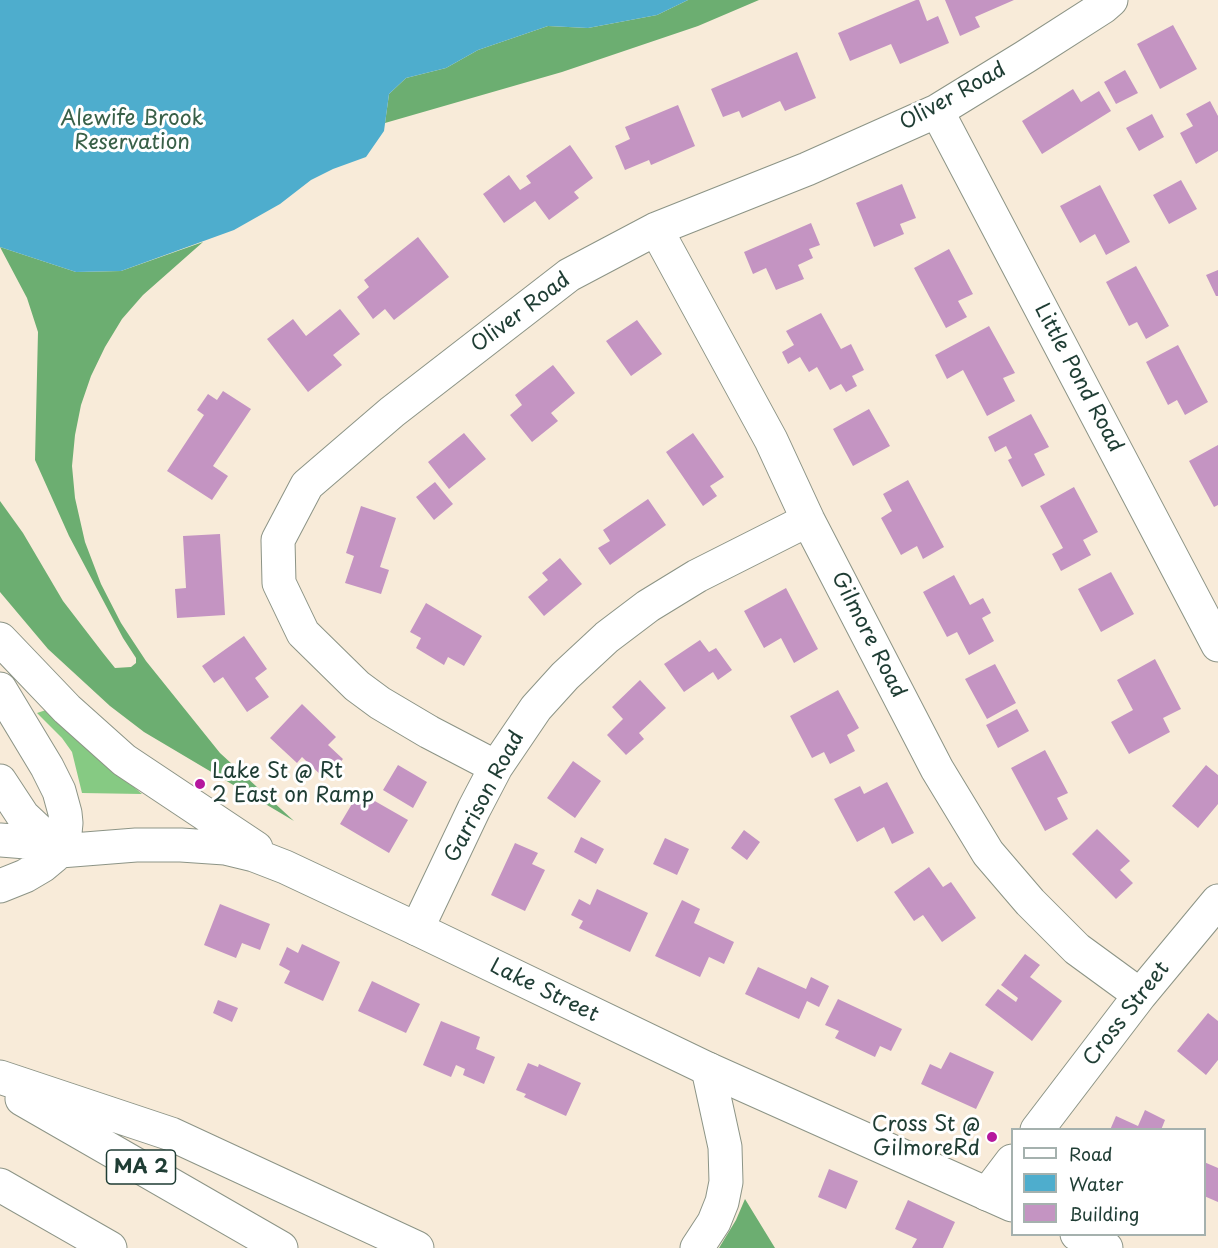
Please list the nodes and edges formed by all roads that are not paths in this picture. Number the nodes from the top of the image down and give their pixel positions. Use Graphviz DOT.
graph roads {
  1 [pos="1111,0"];
  2 [pos="937,111"];
  3 [pos="656,229"];
  4 [pos="808,520"];
  5 [pos="0,639"];
  6 [pos="1218,645"];
  7 [pos="0,689"];
  8 [pos="496,767"];
  9 [pos="0,781"];
  10 [pos="0,840"];
  11 [pos="60,851"];
  12 [pos="285,867"];
  13 [pos="0,886"];
  14 [pos="1218,901"];
  15 [pos="417,929"];
  16 [pos="1140,995"];
  17 [pos="708,1069"];
  18 [pos="0,1077"];
  19 [pos="0,1087"];
  20 [pos="1039,1128"];
  21 [pos="1011,1164"];
  22 [pos="0,1185"];
  23 [pos="1000,1199"];
  24 [pos="110,1248"];
  25 [pos="281,1248"];
  26 [pos="417,1248"];
  27 [pos="697,1248"];
  1 -- 2 [label="main road, Oliver Road"];
  2 -- 3 [label="main road, Oliver Road"];
  2 -- 6 [label="main road, Little Pond Road"];
  3 -- 4 [label="main road, Gilmore Road"];
  3 -- 8 [label="main road, Oliver Road"];
  4 -- 8 [label="main road, Garrison Road"];
  4 -- 16 [label="main road, Gilmore Road"];
  5 -- 12 [label="main road"];
  7 -- 11 [label="main road"];
  8 -- 15 [label="main road, Garrison Road"];
  9 -- 11 [label="main road"];
  10 -- 11 [label="main road, Lake Street"];
  11 -- 12 [label="main road, Lake Street"];
  11 -- 13 [label="main road"];
  12 -- 15 [label="main road, Lake Street"];
  14 -- 16 [label="main road, Cross Street"];
  15 -- 17 [label="main road, Lake Street"];
  16 -- 20 [label="main road, Cross Street"];
  17 -- 23 [label="main road, Lake Street"];
  17 -- 27 [label="main road"];
  18 -- 26 [label="main road"];
  19 -- 25 [label="main road, MA 2"];
  21 -- 23 [label="main road"];
  22 -- 24 [label="main road"];
}
